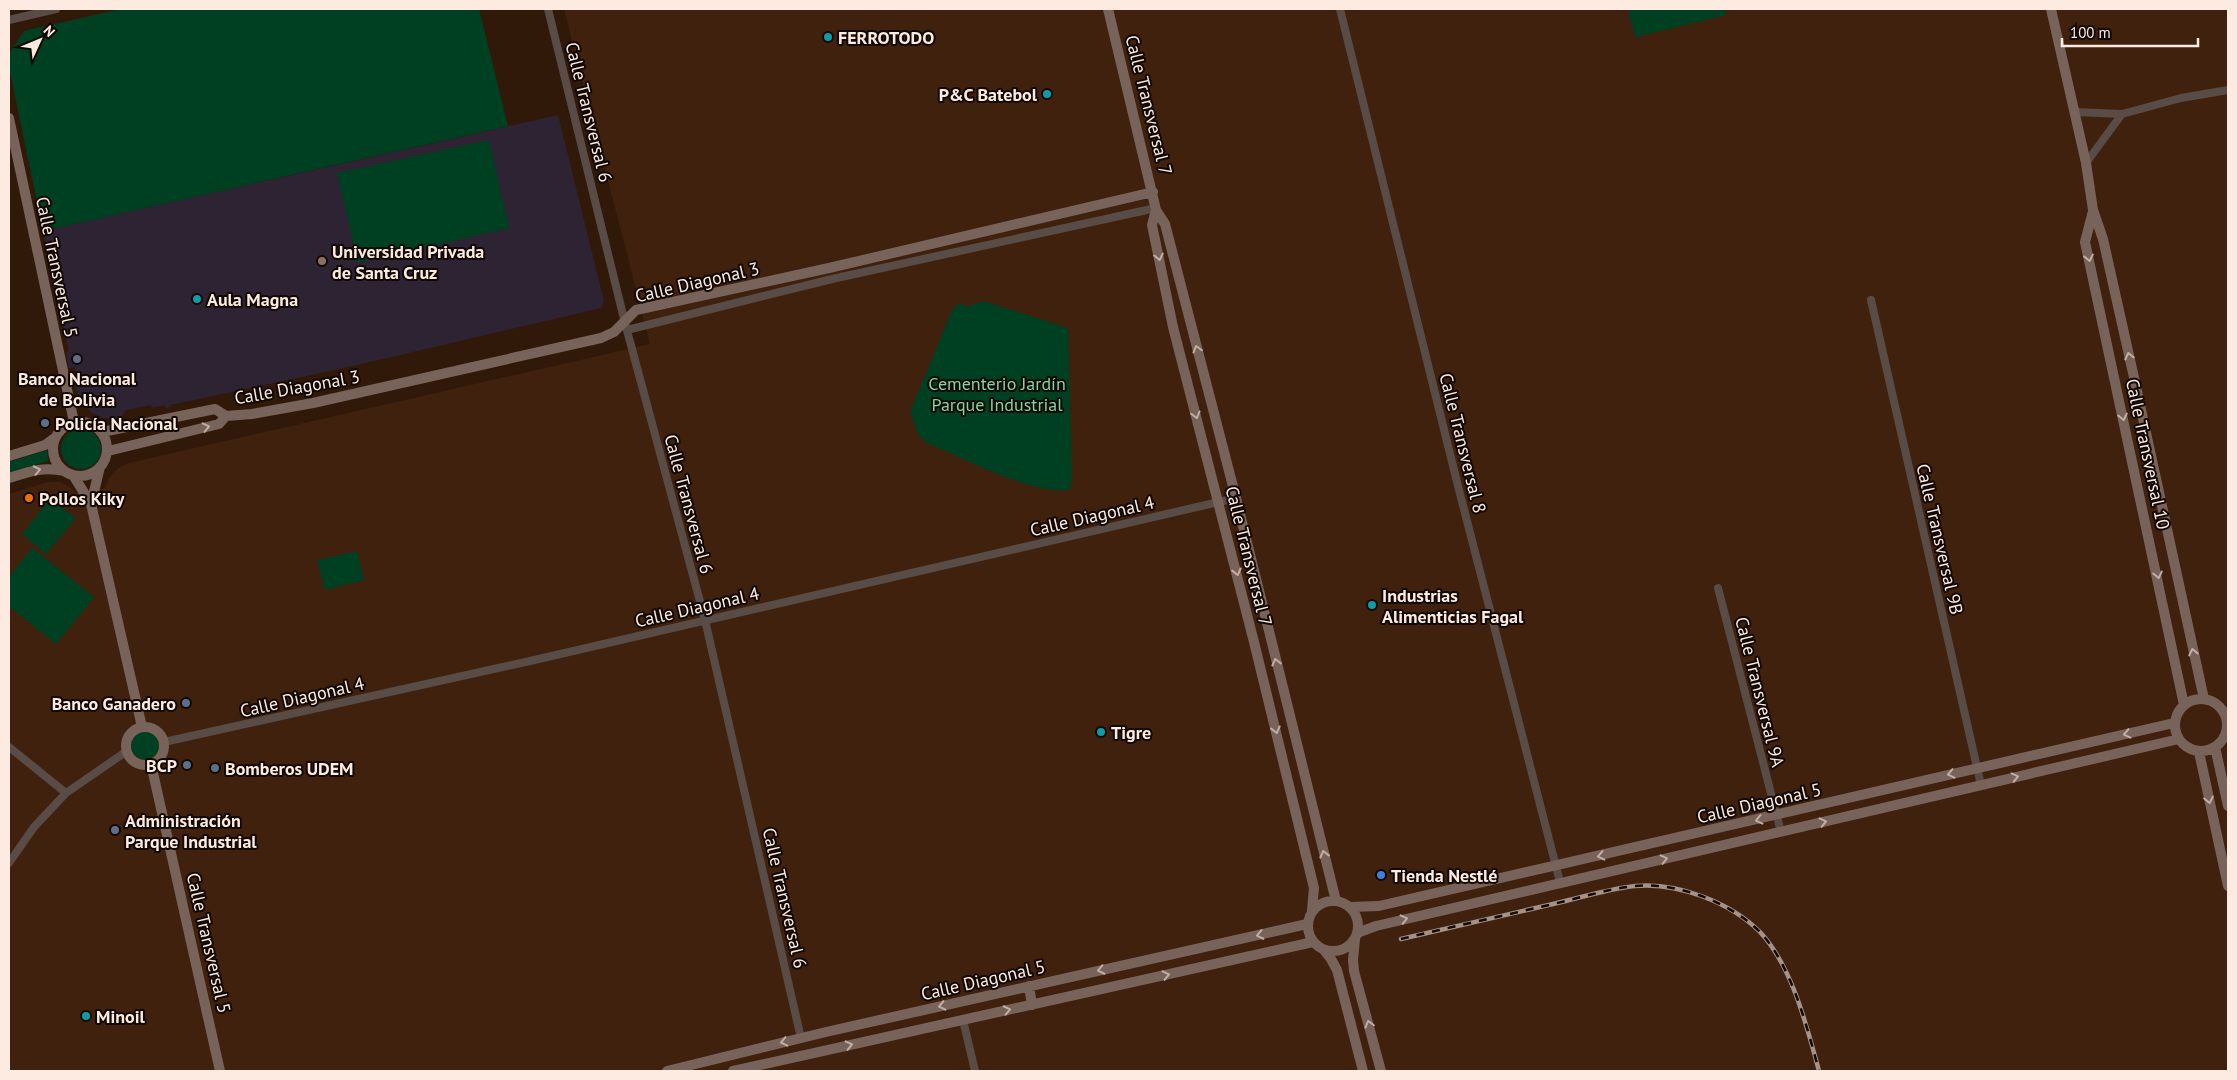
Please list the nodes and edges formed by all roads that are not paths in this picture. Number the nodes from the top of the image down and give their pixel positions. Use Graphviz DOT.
graph roads {
  1 [pos="56,9"];
  2 [pos="548,9"];
  3 [pos="1108,9"];
  4 [pos="1340,9"];
  5 [pos="2052,9"];
  6 [pos="9,20"];
  7 [pos="2228,90"];
  8 [pos="2075,112"];
  9 [pos="2122,114"];
  10 [pos="9,118"];
  11 [pos="2086,163"];
  12 [pos="1153,192"];
  13 [pos="1156,208"];
  14 [pos="2093,210"];
  15 [pos="1871,300"];
  16 [pos="626,327"];
  17 [pos="2135,382"];
  18 [pos="2117,387"];
  19 [pos="180,416"];
  20 [pos="226,416"];
  21 [pos="74,422"];
  22 [pos="102,432"];
  23 [pos="184,432"];
  24 [pos="56,437"];
  25 [pos="108,451"];
  26 [pos="9,456"];
  27 [pos="100,468"];
  28 [pos="69,473"];
  29 [pos="9,478"];
  30 [pos="1236,498"];
  31 [pos="1219,503"];
  32 [pos="91,504"];
  33 [pos="2168,536"];
  34 [pos="2150,540"];
  35 [pos="1718,588"];
  36 [pos="705,620"];
  37 [pos="2204,699"];
  38 [pos="2184,705"];
  39 [pos="2174,723"];
  40 [pos="142,728"];
  41 [pos="2179,739"];
  42 [pos="164,742"];
  43 [pos="9,747"];
  44 [pos="2215,747"];
  45 [pos="127,751"];
  46 [pos="2199,752"];
  47 [pos="151,764"];
  48 [pos="1977,768"];
  49 [pos="1303,770"];
  50 [pos="1287,773"];
  51 [pos="1981,785"];
  52 [pos="66,793"];
  53 [pos="2228,806"];
  54 [pos="1777,816"];
  55 [pos="1781,832"];
  56 [pos="9,862"];
  57 [pos="1556,866"];
  58 [pos="1560,882"];
  59 [pos="2228,886"];
  60 [pos="1336,901"];
  61 [pos="1350,907"];
  62 [pos="1312,910"];
  63 [pos="1307,924"];
  64 [pos="1356,936"];
  65 [pos="1313,942"];
  66 [pos="1323,949"];
  67 [pos="1029,986"];
  68 [pos="1032,1005"];
  69 [pos="962,1020"];
  70 [pos="802,1038"];
  71 [pos="732,1055"];
  72 [pos="220,1071"];
  73 [pos="667,1071"];
  74 [pos="734,1071"];
  75 [pos="975,1071"];
  76 [pos="1363,1071"];
  77 [pos="1381,1071"];
  1 -- 6 [label="street"];
  2 -- 16 [label="street, Calle Transversal 6"];
  3 -- 12 [label="street, Calle Transversal 7"];
  4 -- 57 [label="street, Calle Transversal 8"];
  5 -- 8 [label="street, Calle Transversal 10"];
  7 -- 9 [label="street"];
  8 -- 9 [label="street"];
  8 -- 11 [label="street, Calle Transversal 10"];
  9 -- 11 [label="street"];
  10 -- 21 [label="street, Calle Transversal 5"];
  11 -- 14 [label="street, Calle Transversal 10"];
  12 -- 13 [label="street, Calle Transversal 7"];
  12 -- 16 [label="street, Calle Diagonal 3"];
  13 -- 16 [label="street"];
  30 -- 13 [label="street, Calle Transversal 7, one-way"];
  13 -- 31 [label="street, Calle Transversal 7, one-way"];
  17 -- 14 [label="street, Calle Transversal 10, one-way"];
  14 -- 18 [label="street, Calle Transversal 10, one-way"];
  15 -- 48 [label="street, Calle Transversal 9B"];
  16 -- 20 [label="street, Calle Diagonal 3"];
  16 -- 36 [label="street, Calle Transversal 6"];
  17 -- 18 [label="street"];
  17 -- 33 [label="street, Calle Transversal 10"];
  18 -- 34 [label="street, Calle Transversal 10, one-way"];
  19 -- 20 [label="street, Calle Diagonal 3"];
  19 -- 22 [label="street, Calle Diagonal 3"];
  19 -- 23 [label="street"];
  23 -- 20 [label="street, Calle Diagonal 3, one-way"];
  21 -- 22 [label="street"];
  21 -- 24 [label="street"];
  22 -- 25 [label="street"];
  23 -- 25 [label="street, Calle Diagonal 3"];
  24 -- 26 [label="street"];
  24 -- 28 [label="street"];
  25 -- 27 [label="street"];
  27 -- 28 [label="street"];
  27 -- 32 [label="street"];
  29 -- 28 [label="street, one-way"];
  28 -- 32 [label="street"];
  30 -- 31 [label="street, Calle Diagonal 4"];
  49 -- 30 [label="street, Calle Transversal 7, one-way"];
  31 -- 36 [label="street, Calle Diagonal 4"];
  31 -- 50 [label="street, Calle Transversal 7, one-way"];
  32 -- 40 [label="street"];
  33 -- 34 [label="street"];
  37 -- 33 [label="street, Calle Transversal 10, one-way"];
  34 -- 38 [label="street, Calle Transversal 10, one-way"];
  35 -- 54 [label="street, Calle Transversal 9A"];
  36 -- 42 [label="street, Calle Diagonal 4"];
  36 -- 70 [label="street, Calle Transversal 6"];
  37 -- 38 [label="street"];
  37 -- 44 [label="street"];
  38 -- 39 [label="street"];
  39 -- 41 [label="street"];
  39 -- 48 [label="street, Calle Diagonal 5, one-way"];
  40 -- 42 [label="street"];
  40 -- 45 [label="street"];
  41 -- 46 [label="street"];
  51 -- 41 [label="street, Calle Diagonal 5, one-way"];
  42 -- 47 [label="street"];
  43 -- 52 [label="street"];
  44 -- 46 [label="street"];
  44 -- 53 [label="street"];
  45 -- 47 [label="street"];
  45 -- 52 [label="street"];
  46 -- 59 [label="street, one-way"];
  47 -- 72 [label="street, Calle Transversal 5"];
  48 -- 51 [label="street, Calle Transversal 9B"];
  48 -- 54 [label="street, Calle Diagonal 5, one-way"];
  49 -- 50 [label="street"];
  60 -- 49 [label="street, Calle Transversal 7, one-way"];
  50 -- 62 [label="street, Calle Transversal 7"];
  55 -- 51 [label="street, Calle Diagonal 5, one-way"];
  52 -- 56 [label="street"];
  54 -- 55 [label="street, Calle Transversal 9A"];
  54 -- 57 [label="street, Calle Diagonal 5, one-way"];
  58 -- 55 [label="street, Calle Diagonal 5, one-way"];
  57 -- 58 [label="street, Calle Transversal 8"];
  57 -- 61 [label="street, Calle Diagonal 5"];
  64 -- 58 [label="street, Calle Diagonal 5, one-way"];
  60 -- 61 [label="street"];
  60 -- 62 [label="street"];
  61 -- 64 [label="street"];
  62 -- 63 [label="street"];
  63 -- 65 [label="street"];
  63 -- 67 [label="street, Calle Diagonal 5, one-way"];
  64 -- 66 [label="street"];
  77 -- 64 [label="street, one-way"];
  65 -- 66 [label="street"];
  68 -- 65 [label="street, Calle Diagonal 5, one-way"];
  66 -- 76 [label="street"];
  67 -- 68 [label="street"];
  67 -- 70 [label="street, Calle Diagonal 5, one-way"];
  69 -- 68 [label="street, Calle Diagonal 5, one-way"];
  74 -- 69 [label="street, Calle Diagonal 5, one-way"];
  69 -- 75 [label="street"];
  70 -- 71 [label="street, Calle Diagonal 5, one-way"];
  71 -- 73 [label="street, Calle Diagonal 5"];
  71 -- 74 [label="street"];
}
